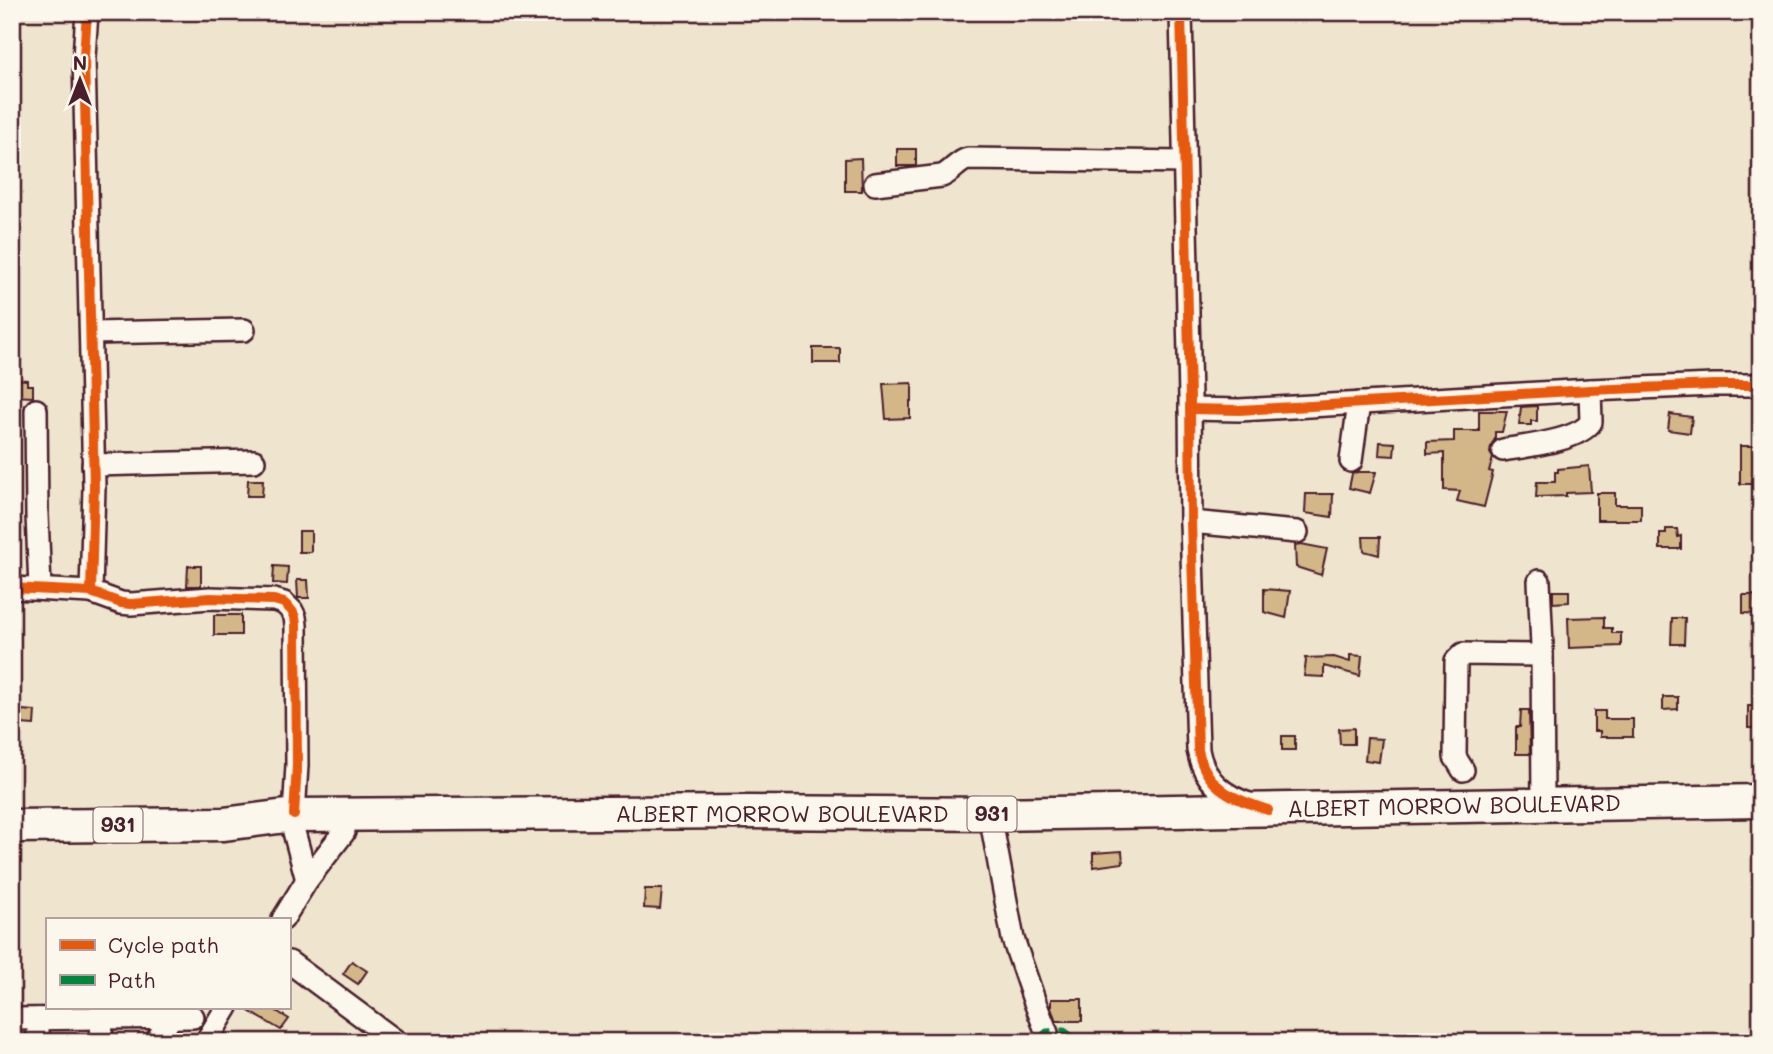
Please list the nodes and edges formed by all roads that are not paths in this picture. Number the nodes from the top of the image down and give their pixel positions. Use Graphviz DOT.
graph roads {
  1 [pos="87,12"];
  2 [pos="1181,12"];
  3 [pos="1184,162"];
  4 [pos="875,184"];
  5 [pos="244,330"];
  6 [pos="91,333"];
  7 [pos="1761,385"];
  8 [pos="1590,390"];
  9 [pos="1359,403"];
  10 [pos="36,410"];
  11 [pos="1190,410"];
  12 [pos="1503,450"];
  13 [pos="254,461"];
  14 [pos="1351,461"];
  15 [pos="93,465"];
  16 [pos="1191,522"];
  17 [pos="1297,532"];
  18 [pos="1539,581"];
  19 [pos="12,588"];
  20 [pos="40,588"];
  21 [pos="91,592"];
  22 [pos="1542,655"];
  23 [pos="1463,770"];
  24 [pos="1210,780"];
  25 [pos="1761,801"];
  26 [pos="1543,804"];
  27 [pos="1187,810"];
  28 [pos="1268,810"];
  29 [pos="1761,817"];
  30 [pos="294,824"];
  31 [pos="12,826"];
  32 [pos="993,831"];
  33 [pos="344,832"];
  34 [pos="307,880"];
  35 [pos="284,918"];
  36 [pos="290,963"];
  37 [pos="227,1009"];
  38 [pos="170,1017"];
  39 [pos="193,1017"];
  40 [pos="102,1018"];
  41 [pos="12,1019"];
  42 [pos="38,1019"];
  43 [pos="1048,1033"];
  44 [pos="38,1042"];
  45 [pos="101,1042"];
  46 [pos="156,1042"];
  47 [pos="205,1042"];
  48 [pos="397,1042"];
  1 -- 6 [label="street"];
  2 -- 3 [label="street"];
  3 -- 4 [label="street"];
  3 -- 11 [label="street"];
  5 -- 6 [label="street"];
  6 -- 15 [label="street"];
  7 -- 8 [label="street"];
  8 -- 9 [label="street"];
  8 -- 12 [label="street"];
  9 -- 11 [label="street"];
  9 -- 14 [label="street"];
  10 -- 20 [label="street"];
  11 -- 16 [label="street"];
  13 -- 15 [label="street"];
  15 -- 21 [label="street"];
  16 -- 17 [label="street"];
  16 -- 24 [label="street"];
  18 -- 22 [label="street"];
  19 -- 20 [label="street"];
  20 -- 21 [label="street"];
  21 -- 30 [label="street"];
  22 -- 23 [label="street"];
  22 -- 26 [label="street"];
  24 -- 27 [label="street"];
  24 -- 28 [label="street"];
  25 -- 26 [label="highway, ALBERT MORROW BOULEVARD / 931"];
  26 -- 28 [label="highway, ALBERT MORROW BOULEVARD / 931"];
  27 -- 28 [label="highway, ALBERT MORROW BOULEVARD / 931"];
  27 -- 30 [label="highway, ALBERT MORROW BOULEVARD / 931"];
  29 -- 32 [label="highway, ALBERT MORROW BOULEVARD / 931"];
  30 -- 31 [label="highway, ALBERT MORROW BOULEVARD / 931"];
  30 -- 33 [label="highway, ALBERT MORROW BOULEVARD / 931"];
  30 -- 34 [label="street"];
  32 -- 33 [label="highway, ALBERT MORROW BOULEVARD / 931"];
  32 -- 43 [label="street"];
  33 -- 34 [label="street"];
  34 -- 35 [label="street"];
  36 -- 48 [label="street"];
  37 -- 47 [label="street"];
  38 -- 39 [label="street"];
  38 -- 40 [label="street"];
  38 -- 46 [label="street"];
  40 -- 42 [label="street"];
  40 -- 45 [label="street"];
  41 -- 42 [label="street"];
  42 -- 44 [label="street"];
}
